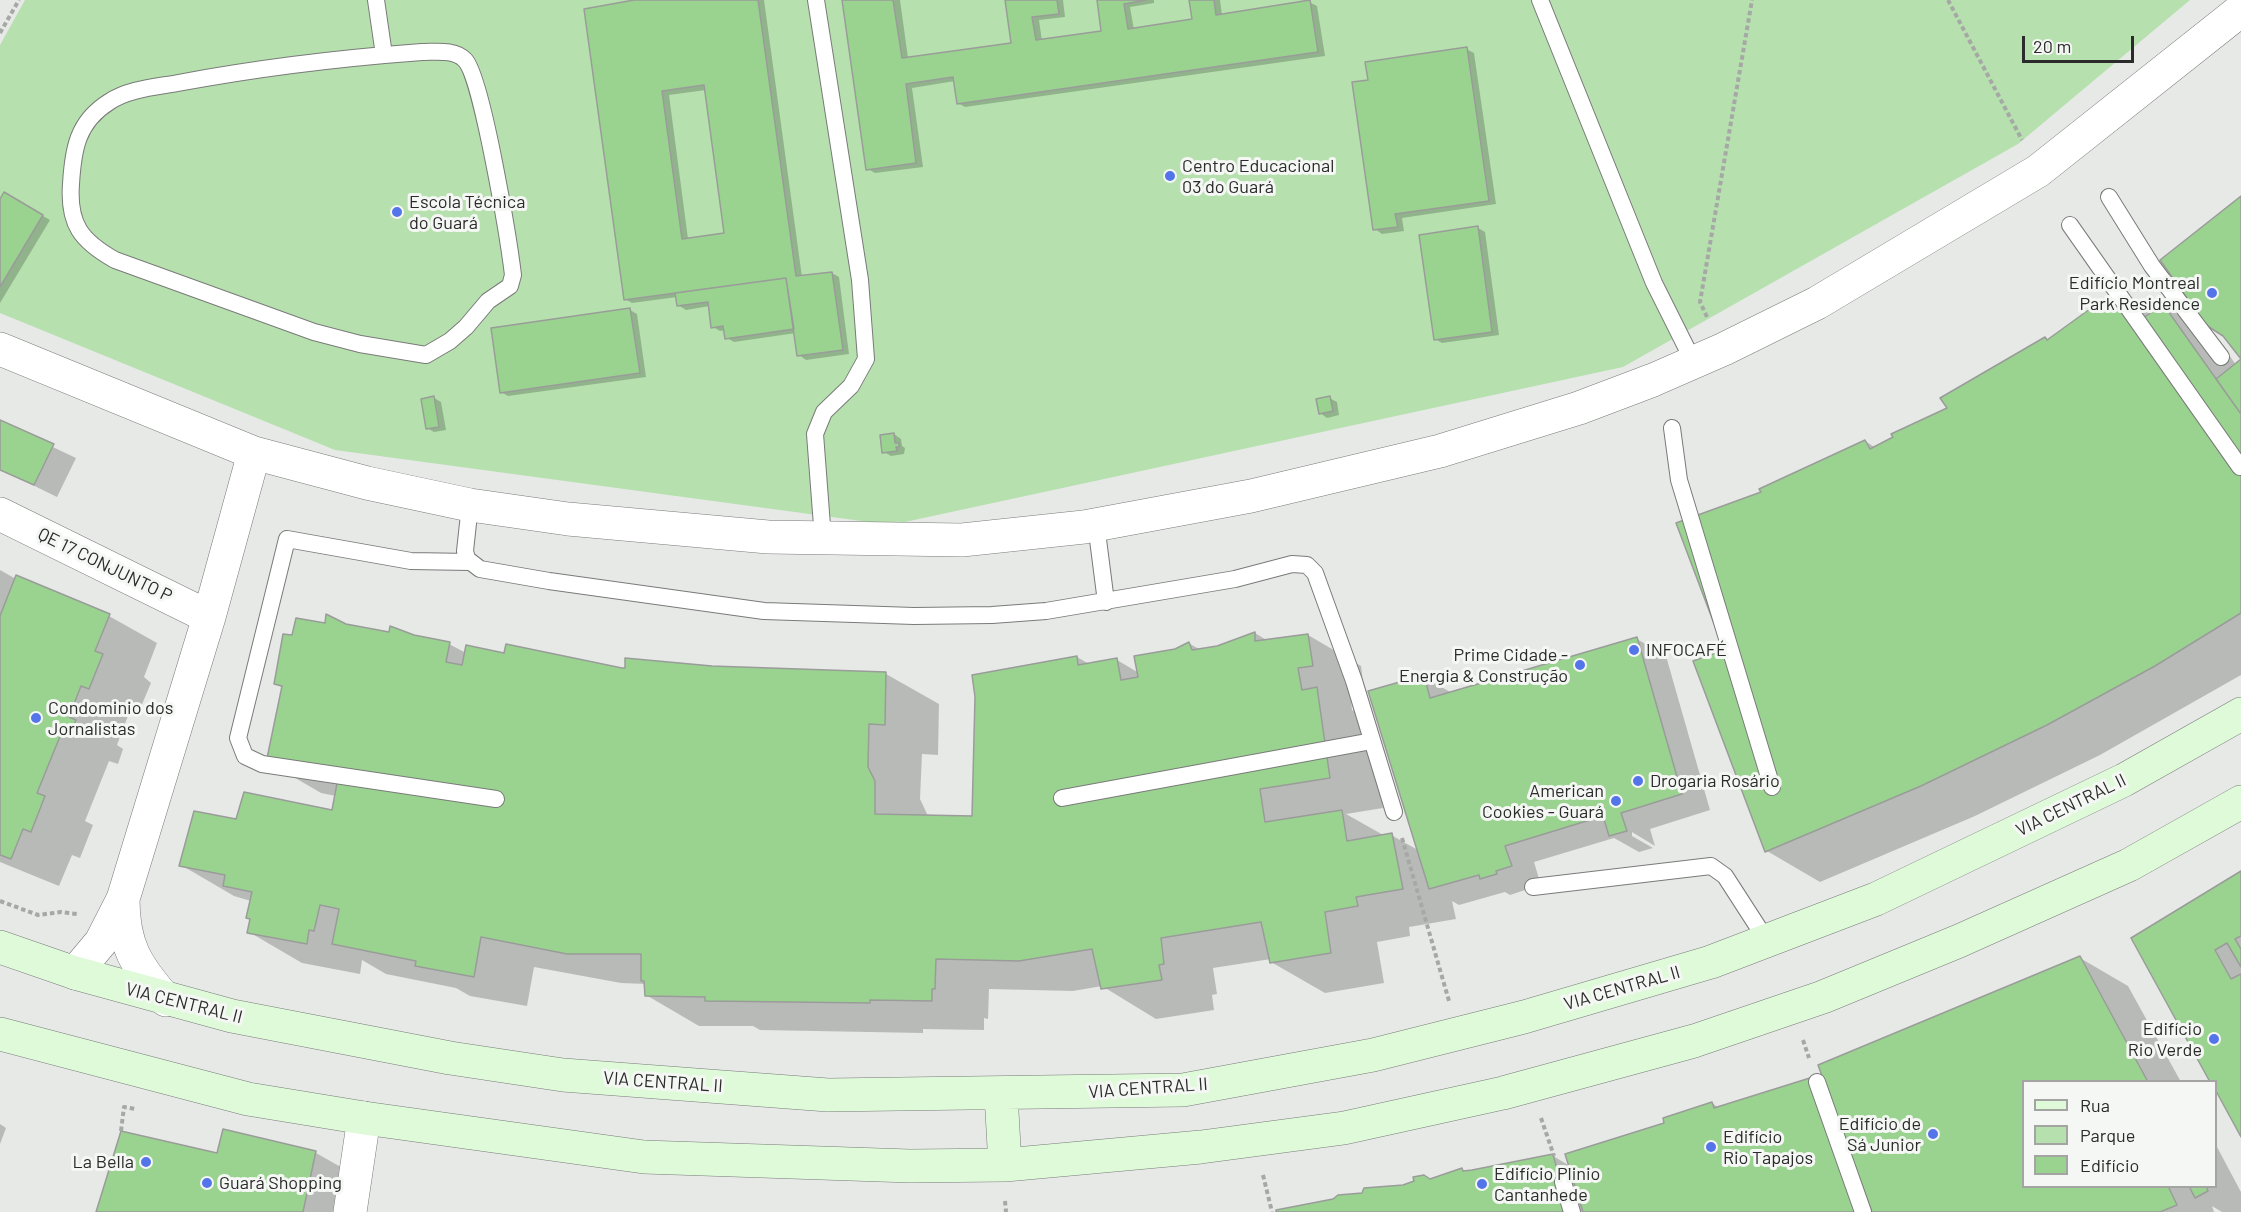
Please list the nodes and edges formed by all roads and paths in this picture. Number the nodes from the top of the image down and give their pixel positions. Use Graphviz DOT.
graph roads {
  1 [pos="19,0"];
  2 [pos="376,0"];
  3 [pos="816,0"];
  4 [pos="1540,0"];
  5 [pos="1752,0"];
  6 [pos="1948,0"];
  7 [pos="2241,10"];
  8 [pos="0,33"];
  9 [pos="384,55"];
  10 [pos="2038,171"];
  11 [pos="2109,197"];
  12 [pos="2070,225"];
  13 [pos="0,349"];
  14 [pos="1724,349"];
  15 [pos="2221,357"];
  16 [pos="1693,361"];
  17 [pos="1672,428"];
  18 [pos="254,453"];
  19 [pos="2240,467"];
  20 [pos="470,506"];
  21 [pos="0,514"];
  22 [pos="1096,524"];
  23 [pos="823,539"];
  24 [pos="470,562"];
  25 [pos="1106,602"];
  26 [pos="209,617"];
  27 [pos="2241,714"];
  28 [pos="1372,741"];
  29 [pos="1772,787"];
  30 [pos="1062,798"];
  31 [pos="496,799"];
  32 [pos="2241,802"];
  33 [pos="1394,812"];
  34 [pos="1533,886"];
  35 [pos="0,901"];
  36 [pos="117,911"];
  37 [pos="1767,941"];
  38 [pos="0,947"];
  39 [pos="75,973"];
  40 [pos="166,1000"];
  41 [pos="1458,1033"];
  42 [pos="0,1034"];
  43 [pos="1817,1082"];
  44 [pos="1530,1085"];
  45 [pos="1001,1094"];
  46 [pos="363,1118"];
  47 [pos="1005,1165"];
  48 [pos="1563,1182"];
  49 [pos="350,1212"];
  50 [pos="1572,1212"];
  51 [pos="1863,1212"];
  1 -- 8 [label="path"];
  2 -- 9 [label="lane"];
  3 -- 23 [label="lane"];
  4 -- 16 [label="lane"];
  5 -- 14 [label="path"];
  6 -- 10 [label="path"];
  7 -- 10 [label="street"];
  9 -- 9 [label="lane"];
  10 -- 14 [label="street"];
  11 -- 15 [label="lane"];
  12 -- 19 [label="lane"];
  13 -- 18 [label="street"];
  14 -- 16 [label="street"];
  16 -- 22 [label="street"];
  17 -- 29 [label="lane"];
  18 -- 20 [label="street"];
  18 -- 26 [label="street"];
  20 -- 23 [label="street"];
  20 -- 24 [label="lane"];
  21 -- 26 [label="street, QE 17 CONJUNTO P"];
  22 -- 23 [label="street"];
  22 -- 25 [label="lane"];
  24 -- 25 [label="lane"];
  24 -- 31 [label="lane"];
  25 -- 28 [label="lane"];
  26 -- 36 [label="street"];
  27 -- 37 [label="street, VIA CENTRAL II"];
  28 -- 30 [label="lane"];
  28 -- 33 [label="lane"];
  32 -- 44 [label="street"];
  33 -- 41 [label="path"];
  34 -- 37 [label="lane"];
  35 -- 36 [label="path"];
  36 -- 39 [label="street"];
  36 -- 40 [label="street"];
  37 -- 41 [label="street, VIA CENTRAL II"];
  38 -- 39 [label="street, VIA CENTRAL II"];
  39 -- 40 [label="street, VIA CENTRAL II"];
  40 -- 45 [label="street, VIA CENTRAL II"];
  41 -- 45 [label="street, VIA CENTRAL II"];
  42 -- 46 [label="street"];
  43 -- 51 [label="lane"];
  44 -- 47 [label="street"];
  44 -- 48 [label="path"];
  45 -- 47 [label="street"];
  46 -- 47 [label="street"];
  46 -- 49 [label="street"];
  48 -- 50 [label="lane"];
}
